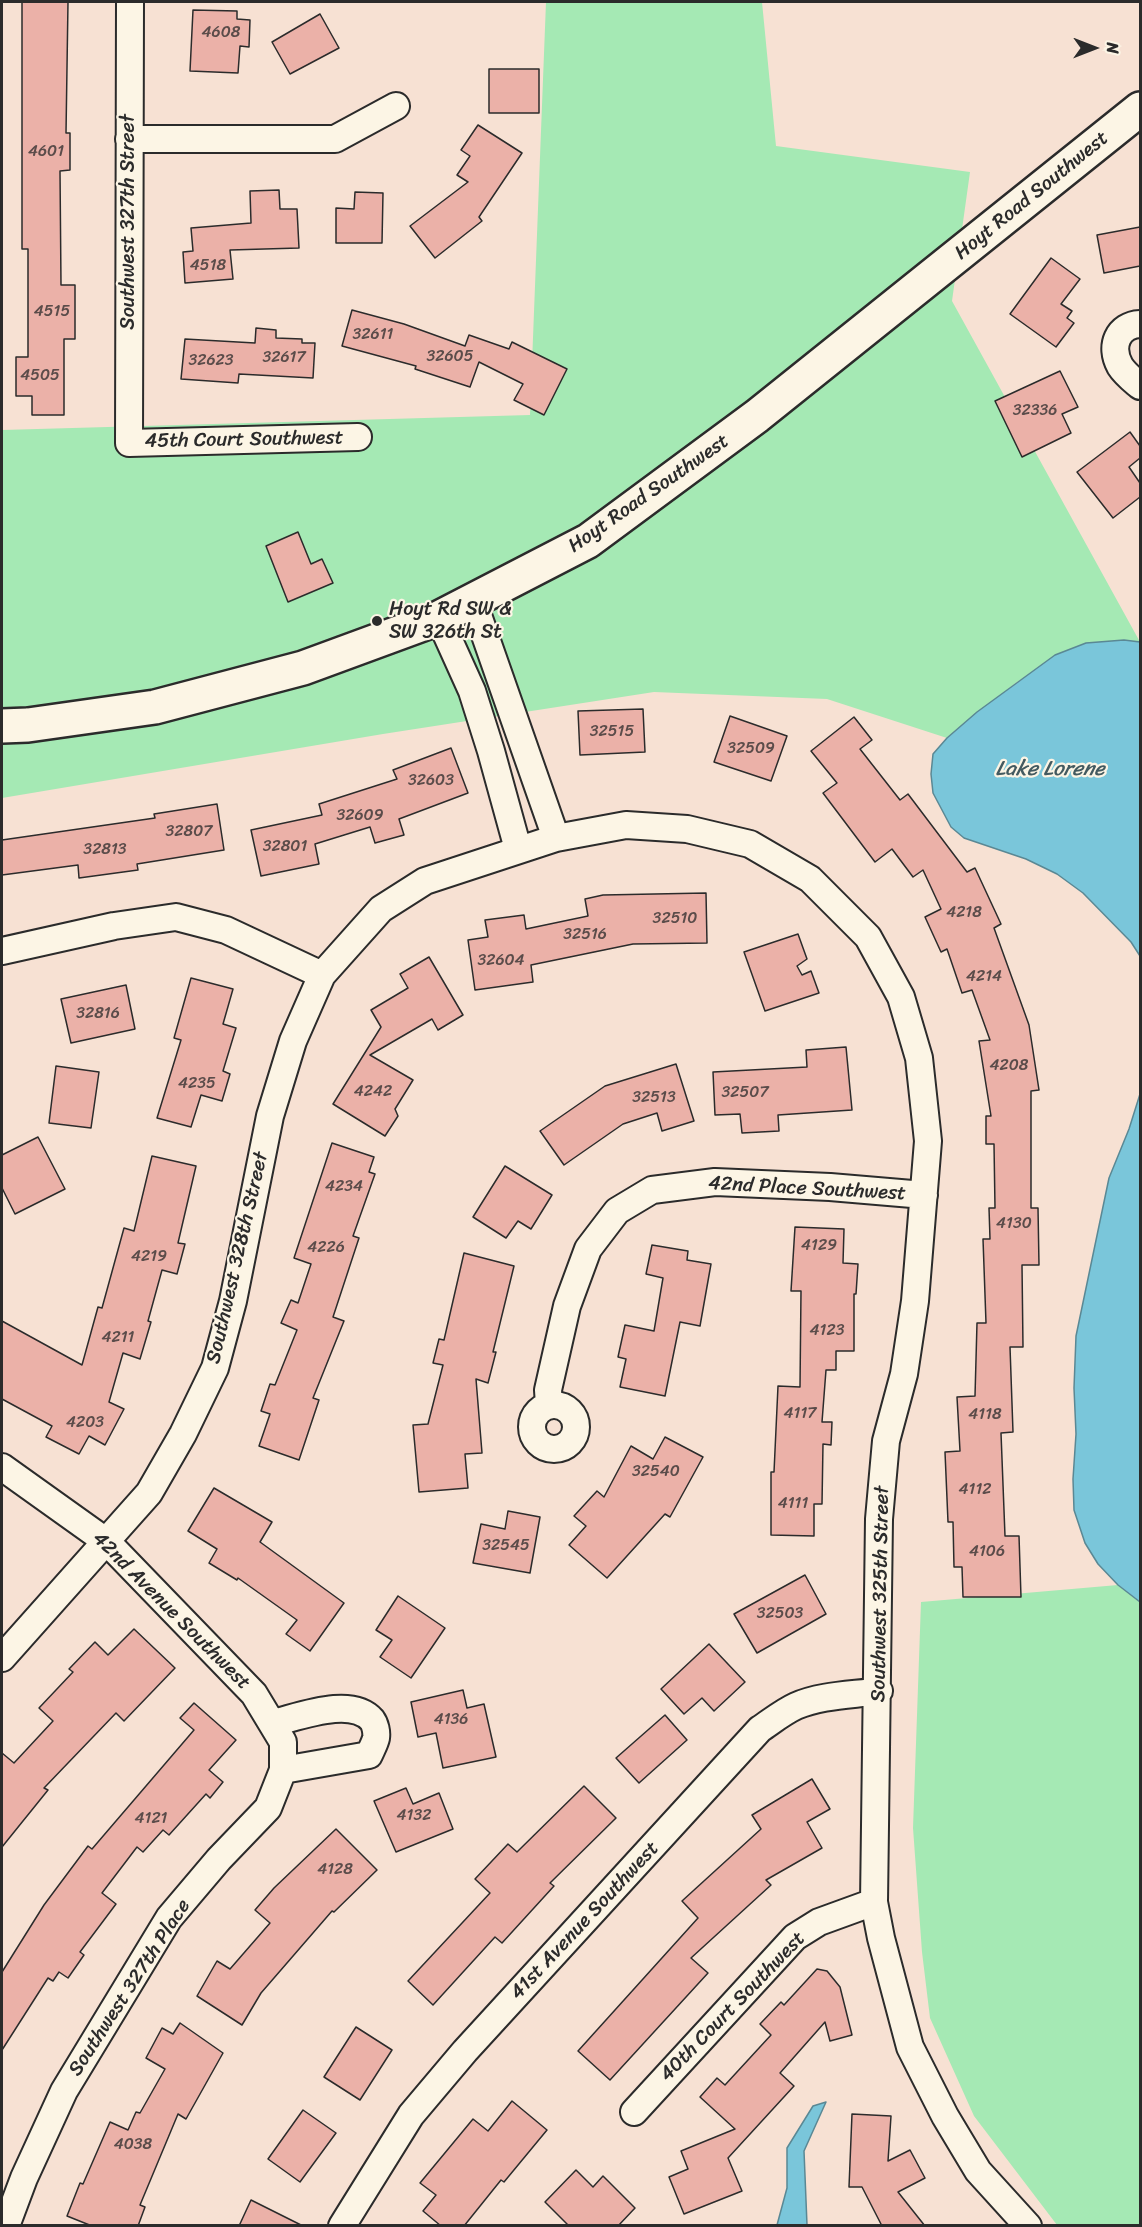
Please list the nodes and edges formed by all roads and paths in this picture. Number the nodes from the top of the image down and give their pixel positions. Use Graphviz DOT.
graph roads {
  1 [pos="130,2"];
  2 [pos="396,106"];
  3 [pos="1140,108"];
  4 [pos="129,139"];
  5 [pos="1140,324"];
  6 [pos="1140,386"];
  7 [pos="358,437"];
  8 [pos="129,443"];
  9 [pos="473,601"];
  10 [pos="439,618"];
  11 [pos="2,726"];
  12 [pos="556,838"];
  13 [pos="518,849"];
  14 [pos="2,951"];
  15 [pos="322,975"];
  16 [pos="924,1196"];
  17 [pos="549,1405"];
  18 [pos="2,1467"];
  19 [pos="107,1542"];
  20 [pos="2,1658"];
  21 [pos="879,1691"];
  22 [pos="278,1733"];
  23 [pos="283,1770"];
  24 [pos="874,1902"];
  25 [pos="634,2112"];
  26 [pos="343,2224"];
  27 [pos="6,2226"];
  28 [pos="1028,2226"];
  1 -- 4 [label="street, Southwest 327th Street"];
  2 -- 4 [label="street"];
  3 -- 9 [label="main road, Hoyt Road Southwest"];
  4 -- 8 [label="street, Southwest 327th Street"];
  5 -- 6 [label="street"];
  7 -- 8 [label="street, 45th Court Southwest"];
  9 -- 10 [label="main road, Hoyt Road Southwest"];
  9 -- 12 [label="street"];
  10 -- 11 [label="main road, Hoyt Road Southwest"];
  10 -- 13 [label="street"];
  12 -- 13 [label="street, Southwest 328th Street"];
  12 -- 16 [label="street, Southwest 325th Street"];
  13 -- 15 [label="street, Southwest 328th Street"];
  14 -- 15 [label="street"];
  15 -- 19 [label="street, Southwest 328th Street"];
  16 -- 17 [label="street, 42nd Place Southwest"];
  16 -- 21 [label="street, Southwest 325th Street"];
  18 -- 19 [label="street, 42nd Avenue Southwest"];
  19 -- 20 [label="street, Southwest 328th Street"];
  19 -- 22 [label="street, 42nd Avenue Southwest"];
  21 -- 24 [label="street, Southwest 325th Street"];
  21 -- 26 [label="street, 41st Avenue Southwest"];
  22 -- 23 [label="street, Southwest 327th Place"];
  22 -- 23 [label="street"];
  23 -- 27 [label="street, Southwest 327th Place"];
  24 -- 25 [label="street, 40th Court Southwest"];
  24 -- 28 [label="street, Southwest 325th Street"];
}
